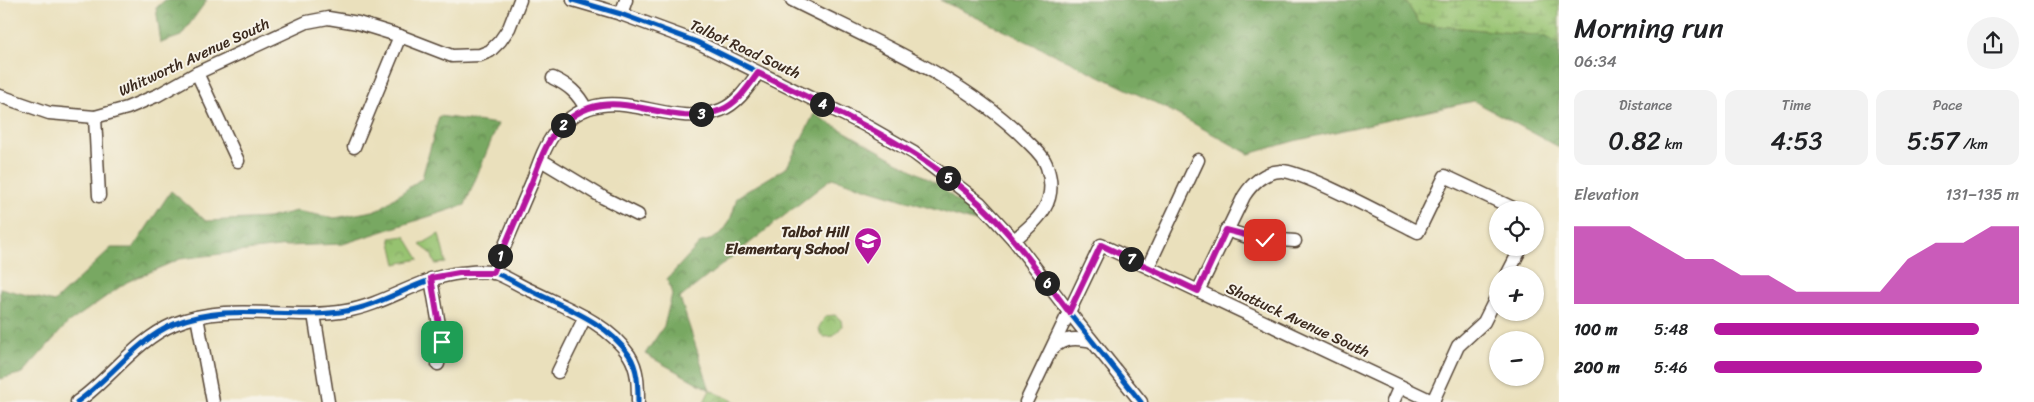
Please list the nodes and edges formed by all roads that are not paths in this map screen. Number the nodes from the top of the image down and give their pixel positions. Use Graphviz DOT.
graph roads {
  1 [pos="520,0"];
  2 [pos="573,0"];
  3 [pos="626,0"];
  4 [pos="792,0"];
  5 [pos="621,14"];
  6 [pos="400,36"];
  7 [pos="197,73"];
  8 [pos="758,73"];
  9 [pos="553,78"];
  10 [pos="0,96"];
  11 [pos="586,109"];
  12 [pos="95,117"];
  13 [pos="354,147"];
  14 [pos="541,160"];
  15 [pos="1198,160"];
  16 [pos="238,161"];
  17 [pos="98,196"];
  18 [pos="1498,201"];
  19 [pos="638,215"];
  20 [pos="1226,230"];
  21 [pos="1014,240"];
  22 [pos="1295,241"];
  23 [pos="1148,267"];
  24 [pos="493,273"];
  25 [pos="431,278"];
  26 [pos="1198,291"];
  27 [pos="1069,312"];
  28 [pos="1489,312"];
  29 [pos="314,314"];
  30 [pos="197,317"];
  31 [pos="585,317"];
  32 [pos="1092,341"];
  33 [pos="1051,350"];
  34 [pos="438,364"];
  35 [pos="558,372"];
  36 [pos="1400,386"];
  37 [pos="84,400"];
  38 [pos="213,402"];
  39 [pos="328,402"];
  40 [pos="638,402"];
  41 [pos="1026,402"];
  42 [pos="1142,402"];
  43 [pos="1393,402"];
  44 [pos="1434,402"];
  1 -- 6 [label="street, Whitworth Avenue South"];
  2 -- 5 [label="street, Talbot Road South"];
  3 -- 5 [label="street"];
  4 -- 21 [label="street"];
  5 -- 8 [label="street, Talbot Road South"];
  6 -- 7 [label="street, Whitworth Avenue South"];
  6 -- 13 [label="street"];
  7 -- 12 [label="street, Whitworth Avenue South"];
  7 -- 16 [label="street"];
  8 -- 11 [label="street"];
  8 -- 21 [label="street, Talbot Road South"];
  9 -- 11 [label="street"];
  10 -- 12 [label="street, Whitworth Avenue South"];
  11 -- 14 [label="street"];
  12 -- 17 [label="street"];
  14 -- 19 [label="street"];
  14 -- 24 [label="street"];
  15 -- 23 [label="street"];
  18 -- 20 [label="street"];
  20 -- 22 [label="street"];
  20 -- 26 [label="street"];
  21 -- 27 [label="street, Talbot Road South"];
  23 -- 26 [label="street, Shattuck Avenue South"];
  23 -- 27 [label="street, Shattuck Avenue South"];
  24 -- 25 [label="street"];
  24 -- 31 [label="street"];
  25 -- 29 [label="street"];
  25 -- 34 [label="street"];
  26 -- 36 [label="street, Shattuck Avenue South"];
  27 -- 32 [label="street, Talbot Road South"];
  27 -- 33 [label="street"];
  28 -- 44 [label="street"];
  29 -- 30 [label="street"];
  29 -- 39 [label="street"];
  30 -- 37 [label="street"];
  30 -- 38 [label="street"];
  31 -- 35 [label="street"];
  31 -- 40 [label="street"];
  32 -- 33 [label="street"];
  32 -- 42 [label="street, Talbot Road South"];
  33 -- 41 [label="street"];
  36 -- 43 [label="street"];
  36 -- 44 [label="street, Shattuck Avenue South"];
}
